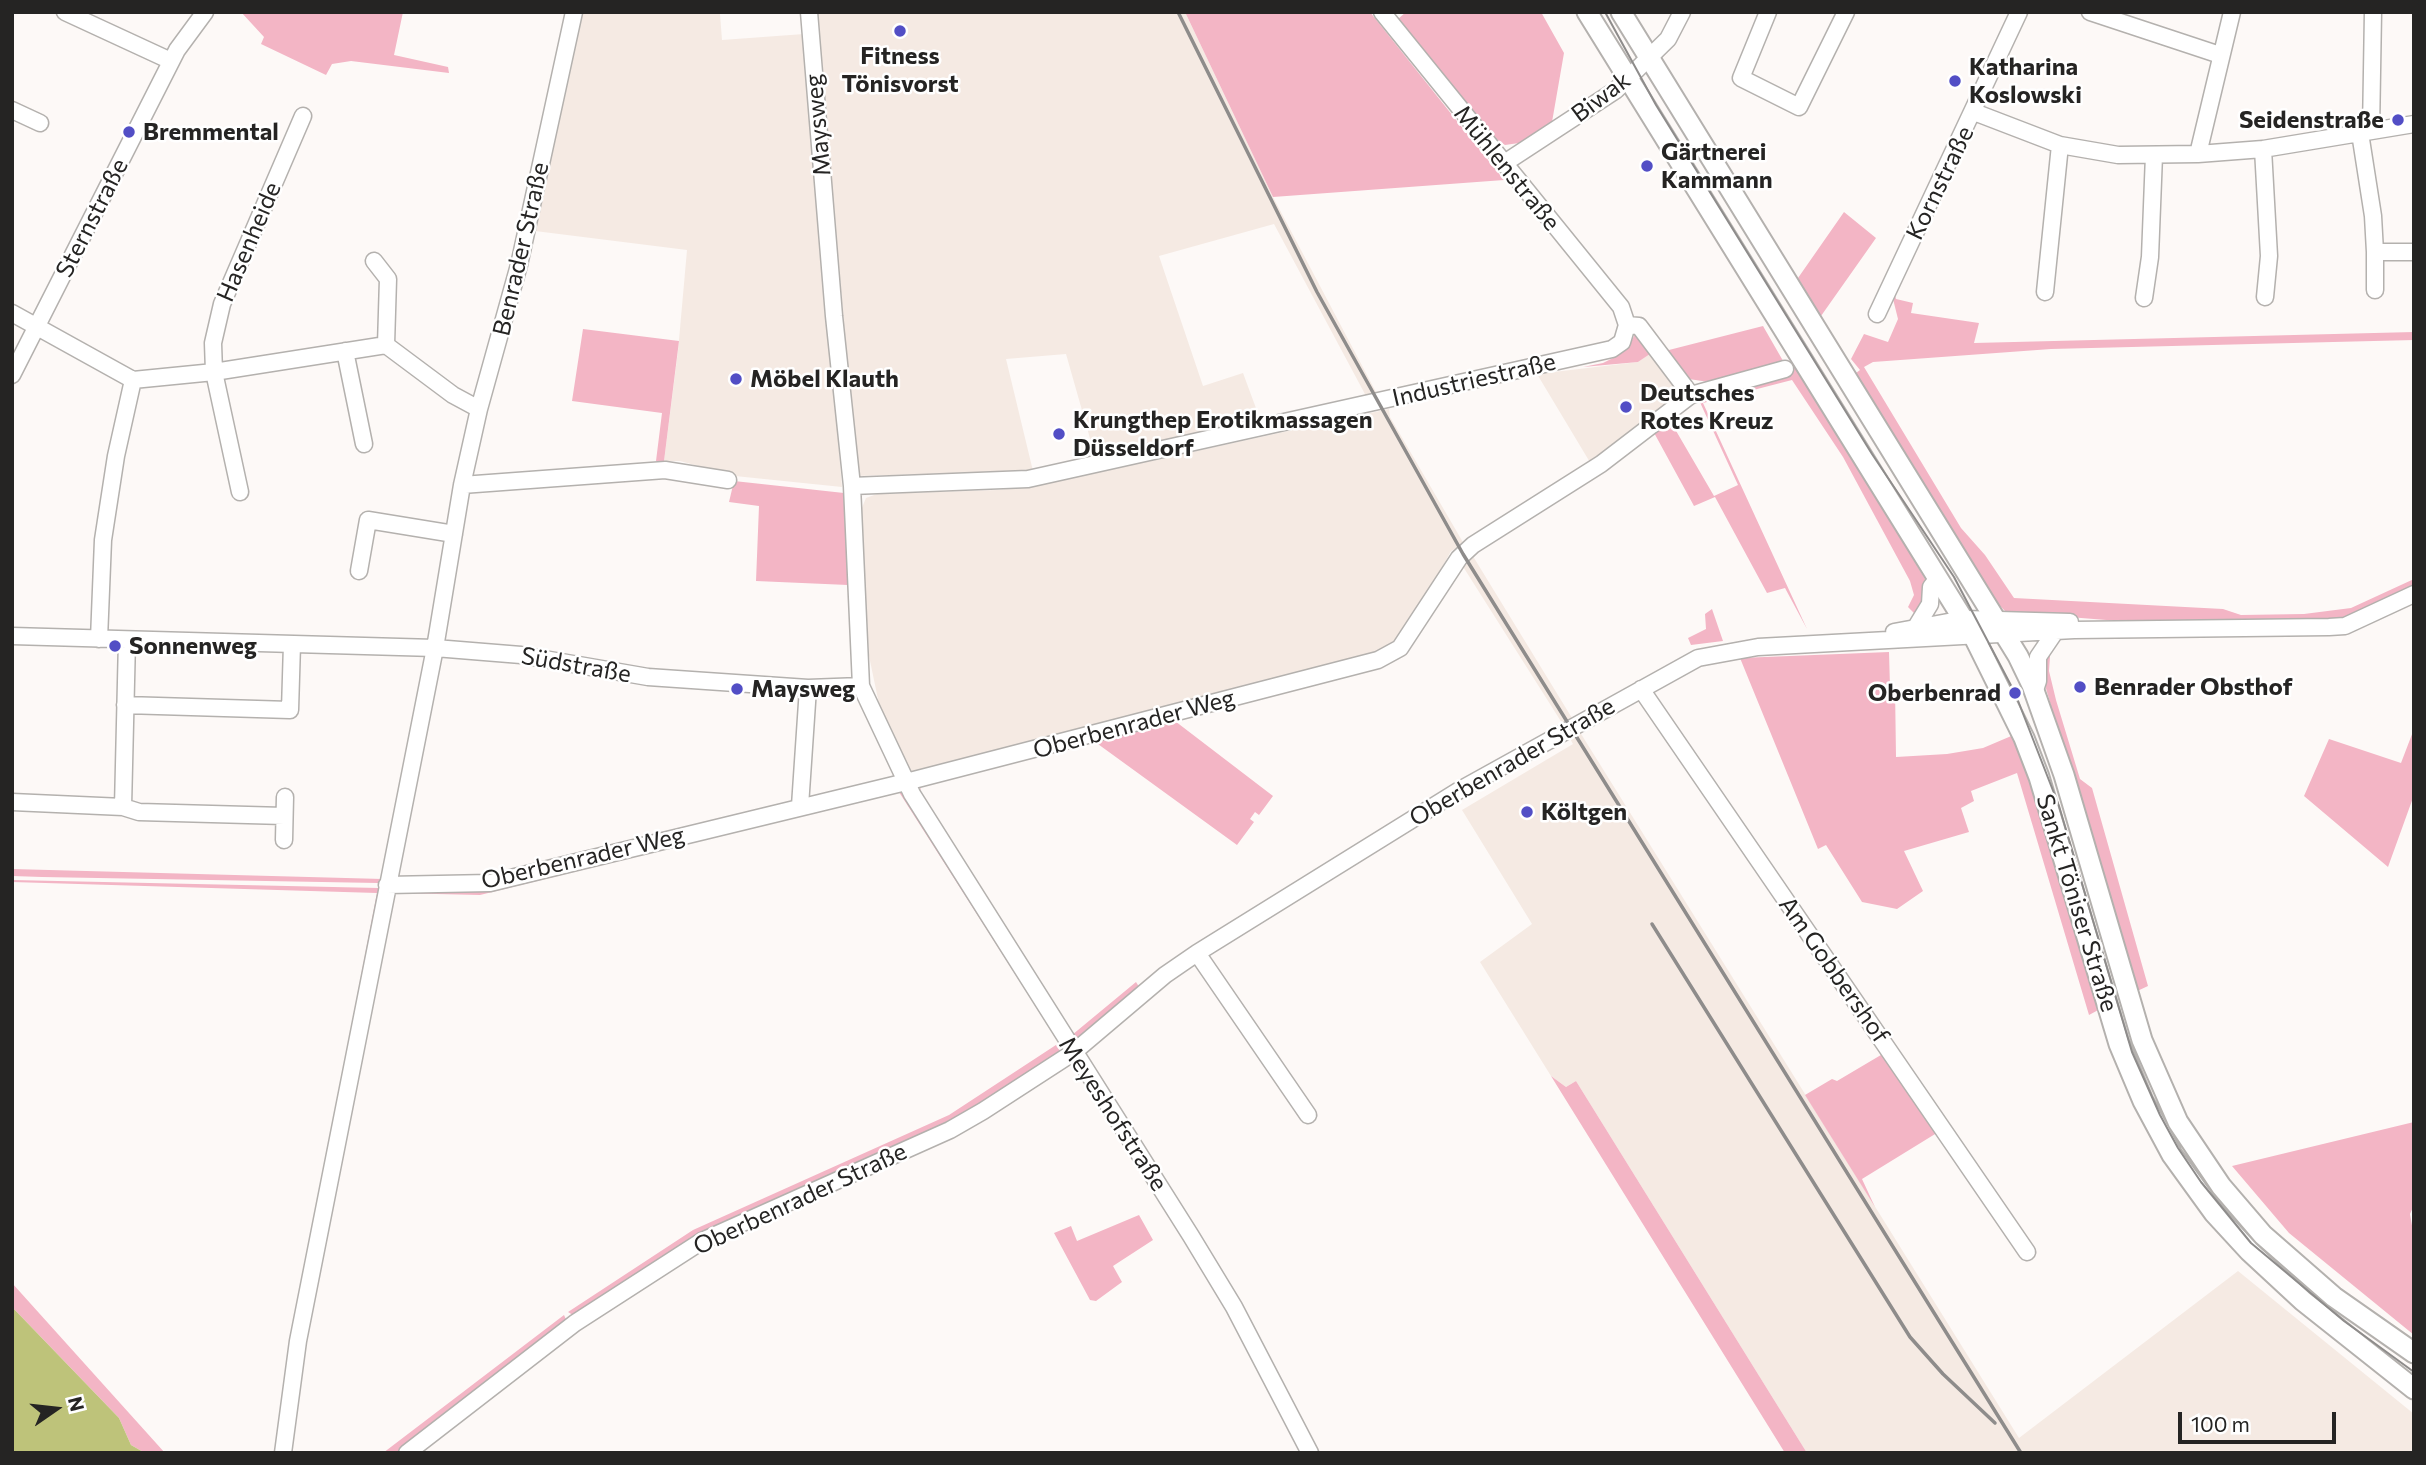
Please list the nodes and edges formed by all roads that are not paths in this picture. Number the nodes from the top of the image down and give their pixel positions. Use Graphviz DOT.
graph roads {
  1 [pos="205,12"];
  2 [pos="574,12"];
  3 [pos="809,12"];
  4 [pos="1382,12"];
  5 [pos="1587,12"];
  6 [pos="1621,12"];
  7 [pos="1682,12"];
  8 [pos="1768,12"];
  9 [pos="1846,12"];
  10 [pos="2019,12"];
  11 [pos="2090,12"];
  12 [pos="2232,12"];
  13 [pos="2374,12"];
  14 [pos="70,13"];
  15 [pos="2220,55"];
  16 [pos="1650,58"];
  17 [pos="171,61"];
  18 [pos="1628,78"];
  19 [pos="12,110"];
  20 [pos="1974,111"];
  21 [pos="303,116"];
  22 [pos="40,123"];
  23 [pos="2414,124"];
  24 [pos="2365,132"];
  25 [pos="2060,145"];
  26 [pos="2263,149"];
  27 [pos="2198,154"];
  28 [pos="2154,155"];
  29 [pos="1503,164"];
  30 [pos="2375,252"];
  31 [pos="2414,252"];
  32 [pos="374,261"];
  33 [pos="2375,290"];
  34 [pos="2045,292"];
  35 [pos="2265,297"];
  36 [pos="2144,298"];
  37 [pos="12,313"];
  38 [pos="1877,314"];
  39 [pos="1627,325"];
  40 [pos="37,327"];
  41 [pos="386,345"];
  42 [pos="345,351"];
  43 [pos="1785,369"];
  44 [pos="214,372"];
  45 [pos="12,375"];
  46 [pos="133,380"];
  47 [pos="1692,394"];
  48 [pos="479,409"];
  49 [pos="363,444"];
  50 [pos="729,480"];
  51 [pos="462,485"];
  52 [pos="852,486"];
  53 [pos="240,492"];
  54 [pos="454,534"];
  55 [pos="359,572"];
  56 [pos="1938,578"];
  57 [pos="2414,594"];
  58 [pos="1916,627"];
  59 [pos="1969,627"];
  60 [pos="2001,627"];
  61 [pos="2160,628"];
  62 [pos="2055,632"];
  63 [pos="12,636"];
  64 [pos="99,639"];
  65 [pos="127,640"];
  66 [pos="1852,641"];
  67 [pos="292,645"];
  68 [pos="435,648"];
  69 [pos="861,686"];
  70 [pos="808,688"];
  71 [pos="1641,689"];
  72 [pos="2035,693"];
  73 [pos="125,705"];
  74 [pos="904,778"];
  75 [pos="285,797"];
  76 [pos="12,802"];
  77 [pos="800,804"];
  78 [pos="123,807"];
  79 [pos="284,816"];
  80 [pos="284,840"];
  81 [pos="387,885"];
  82 [pos="1197,953"];
  83 [pos="1074,1052"];
  84 [pos="1308,1115"];
  85 [pos="2027,1252"];
  86 [pos="2414,1353"];
  87 [pos="2414,1389"];
  88 [pos="283,1453"];
  89 [pos="407,1453"];
  90 [pos="1310,1453"];
  1 -- 17 [label="street, Sternstraße"];
  2 -- 48 [label="street, Benrader Straße"];
  3 -- 52 [label="street, Maysweg"];
  4 -- 29 [label="street, Mühlenstraße"];
  5 -- 18 [label="main road, Sankt Töniser Straße"];
  6 -- 16 [label="main road, Sankt Töniser Straße"];
  7 -- 16 [label="street, Biwak"];
  8 -- 9 [label="street"];
  10 -- 20 [label="street, Kornstraße"];
  11 -- 15 [label="street"];
  12 -- 15 [label="street"];
  13 -- 24 [label="street"];
  14 -- 17 [label="street"];
  15 -- 27 [label="street"];
  16 -- 18 [label="street, Biwak"];
  16 -- 60 [label="main road, Sankt Töniser Straße"];
  17 -- 40 [label="street, Sternstraße"];
  18 -- 29 [label="street, Biwak"];
  18 -- 56 [label="main road, Sankt Töniser Straße"];
  19 -- 22 [label="street"];
  20 -- 25 [label="street"];
  20 -- 38 [label="street, Kornstraße"];
  21 -- 44 [label="street, Hasenheide"];
  23 -- 24 [label="street"];
  24 -- 26 [label="street"];
  24 -- 30 [label="street"];
  25 -- 28 [label="street"];
  25 -- 34 [label="street"];
  26 -- 27 [label="street"];
  26 -- 35 [label="street"];
  27 -- 28 [label="street"];
  28 -- 36 [label="street"];
  29 -- 39 [label="street, Mühlenstraße"];
  30 -- 31 [label="street"];
  30 -- 33 [label="street"];
  32 -- 41 [label="street"];
  37 -- 40 [label="street"];
  39 -- 47 [label="street"];
  39 -- 52 [label="street, Industriestraße"];
  40 -- 45 [label="street, Sternstraße"];
  40 -- 46 [label="street"];
  41 -- 42 [label="street"];
  41 -- 48 [label="street"];
  42 -- 44 [label="street"];
  42 -- 49 [label="street"];
  43 -- 47 [label="street, Oberbenrader Weg"];
  44 -- 46 [label="street"];
  44 -- 53 [label="street, Hasenheide"];
  46 -- 64 [label="street"];
  47 -- 74 [label="street, Oberbenrader Weg"];
  48 -- 51 [label="street, Benrader Straße"];
  50 -- 51 [label="street"];
  51 -- 54 [label="street, Benrader Straße"];
  52 -- 69 [label="street, Maysweg"];
  54 -- 55 [label="street"];
  54 -- 68 [label="street, Benrader Straße"];
  56 -- 58 [label="street"];
  56 -- 59 [label="main road, Sankt Töniser Straße"];
  57 -- 61 [label="street, Oberbenrader Straße"];
  58 -- 59 [label="street, Oberbenrader Straße"];
  58 -- 66 [label="street, Oberbenrader Straße"];
  59 -- 60 [label="street, Oberbenrader Straße"];
  59 -- 66 [label="street, Oberbenrader Straße"];
  59 -- 87 [label="main road, Sankt Töniser Straße"];
  60 -- 61 [label="street, Oberbenrader Straße"];
  60 -- 62 [label="street, Oberbenrader Straße"];
  60 -- 72 [label="main road, Sankt Töniser Straße"];
  61 -- 62 [label="street, Oberbenrader Straße"];
  62 -- 72 [label="street"];
  63 -- 64 [label="street, Südstraße"];
  64 -- 65 [label="street, Südstraße"];
  65 -- 67 [label="street, Südstraße"];
  65 -- 73 [label="street"];
  66 -- 71 [label="street, Oberbenrader Straße"];
  67 -- 68 [label="street, Südstraße"];
  67 -- 73 [label="street"];
  68 -- 70 [label="street, Südstraße"];
  68 -- 81 [label="street, Benrader Straße"];
  69 -- 70 [label="street, Südstraße"];
  69 -- 74 [label="street, Maysweg"];
  70 -- 77 [label="street"];
  71 -- 82 [label="street, Oberbenrader Straße"];
  71 -- 85 [label="street, Am Gobbershof"];
  72 -- 86 [label="main road, Sankt Töniser Straße"];
  73 -- 78 [label="street"];
  74 -- 77 [label="street, Oberbenrader Weg"];
  74 -- 83 [label="street, Meyeshofstraße"];
  75 -- 79 [label="street"];
  76 -- 78 [label="street"];
  77 -- 81 [label="street, Oberbenrader Weg"];
  78 -- 79 [label="street"];
  79 -- 80 [label="street"];
  81 -- 88 [label="street, Benrader Straße"];
  82 -- 83 [label="street, Oberbenrader Straße"];
  82 -- 84 [label="street"];
  83 -- 89 [label="street, Oberbenrader Straße"];
  83 -- 90 [label="street, Meyeshofstraße"];
}
